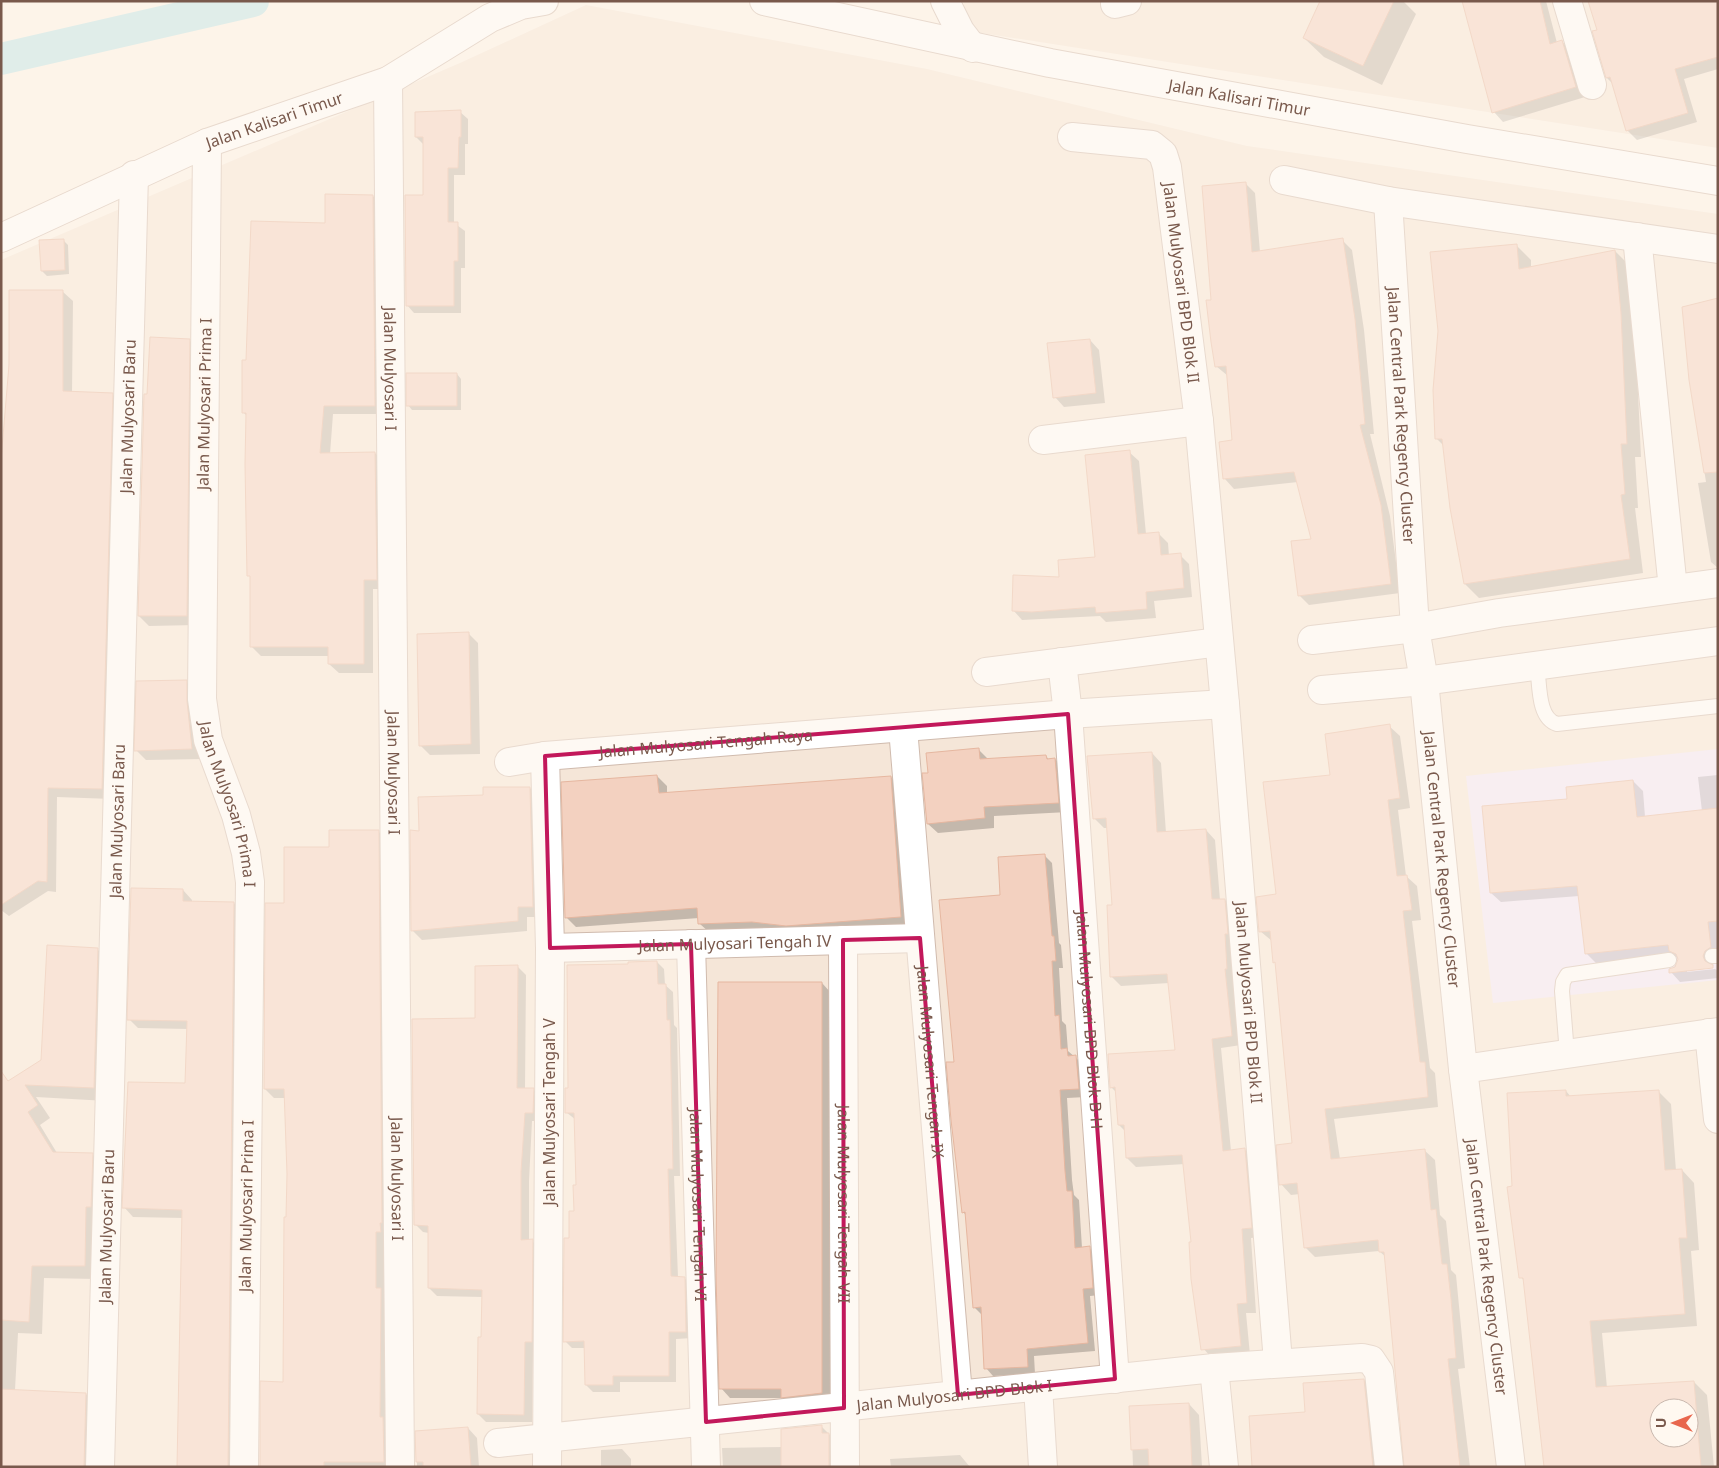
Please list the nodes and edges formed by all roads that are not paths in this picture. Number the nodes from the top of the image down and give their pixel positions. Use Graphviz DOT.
graph roads {
  1 [pos="544,1"];
  2 [pos="764,1"];
  3 [pos="945,1"];
  4 [pos="1567,1"];
  5 [pos="973,48"];
  6 [pos="388,80"];
  7 [pos="1592,85"];
  8 [pos="1072,137"];
  9 [pos="207,143"];
  10 [pos="134,175"];
  11 [pos="1284,180"];
  12 [pos="1718,180"];
  13 [pos="1388,201"];
  14 [pos="1637,237"];
  15 [pos="1,238"];
  16 [pos="1718,248"];
  17 [pos="1199,421"];
  18 [pos="1043,440"];
  19 [pos="1718,583"];
  20 [pos="1673,589"];
  21 [pos="1415,628"];
  22 [pos="1312,640"];
  23 [pos="1718,641"];
  24 [pos="1219,642"];
  25 [pos="1062,662"];
  26 [pos="1537,666"];
  27 [pos="986,672"];
  28 [pos="1424,681"];
  29 [pos="1322,690"];
  30 [pos="1225,704"];
  31 [pos="1718,706"];
  32 [pos="1068,714"];
  33 [pos="904,728"];
  34 [pos="545,756"];
  35 [pos="509,762"];
  36 [pos="920,938"];
  37 [pos="843,940"];
  38 [pos="691,944"];
  39 [pos="550,948"];
  40 [pos="1669,960"];
  41 [pos="1713,1033"];
  42 [pos="1567,1054"];
  43 [pos="1463,1069"];
  44 [pos="1718,1119"];
  45 [pos="1278,1362"];
  46 [pos="1214,1368"];
  47 [pos="1114,1379"];
  48 [pos="1038,1387"];
  49 [pos="958,1395"];
  50 [pos="844,1408"];
  51 [pos="706,1422"];
  52 [pos="547,1438"];
  53 [pos="498,1443"];
  54 [pos="100,1467"];
  55 [pos="244,1467"];
  56 [pos="400,1467"];
  57 [pos="547,1467"];
  58 [pos="706,1467"];
  59 [pos="845,1467"];
  60 [pos="1042,1467"];
  61 [pos="1224,1467"];
  62 [pos="1388,1467"];
  63 [pos="1511,1467"];
  1 -- 6 [label="street, Jalan Kalisari Timur"];
  2 -- 5 [label="street, Jalan Kalisari Timur"];
  3 -- 5 [label="street"];
  4 -- 7 [label="street"];
  5 -- 12 [label="street, Jalan Kalisari Timur"];
  6 -- 9 [label="street, Jalan Kalisari Timur"];
  6 -- 56 [label="street, Jalan Mulyosari I"];
  8 -- 17 [label="street, Jalan Mulyosari BPD Blok II"];
  9 -- 10 [label="street, Jalan Kalisari Timur"];
  9 -- 55 [label="street, Jalan Mulyosari Prima I"];
  10 -- 15 [label="street, Jalan Kalisari Timur"];
  10 -- 54 [label="street, Jalan Mulyosari Baru"];
  11 -- 13 [label="street"];
  13 -- 14 [label="street"];
  13 -- 21 [label="street, Jalan Central Park Regency Cluster"];
  14 -- 16 [label="street"];
  14 -- 20 [label="street"];
  17 -- 18 [label="street"];
  17 -- 24 [label="street, Jalan Mulyosari BPD Blok II"];
  19 -- 20 [label="street"];
  20 -- 21 [label="street"];
  21 -- 22 [label="street"];
  21 -- 28 [label="street, Jalan Central Park Regency Cluster"];
  23 -- 26 [label="street"];
  24 -- 25 [label="street"];
  24 -- 30 [label="street, Jalan Mulyosari BPD Blok II"];
  25 -- 27 [label="street"];
  25 -- 32 [label="street, Jalan Mulyosari BPD Blok B-H"];
  26 -- 28 [label="street"];
  26 -- 31 [label="lane"];
  28 -- 29 [label="street"];
  28 -- 43 [label="street, Jalan Central Park Regency Cluster"];
  30 -- 32 [label="street, Jalan Mulyosari Tengah Raya"];
  30 -- 45 [label="street, Jalan Mulyosari BPD Blok II"];
  32 -- 33 [label="street, Jalan Mulyosari Tengah Raya"];
  32 -- 47 [label="street, Jalan Mulyosari BPD Blok B-H"];
  33 -- 34 [label="street, Jalan Mulyosari Tengah Raya"];
  33 -- 36 [label="street, Jalan Mulyosari Tengah IX"];
  34 -- 35 [label="street, Jalan Mulyosari Tengah Raya"];
  34 -- 39 [label="street, Jalan Mulyosari Tengah V"];
  36 -- 37 [label="street, Jalan Mulyosari Tengah IV"];
  36 -- 49 [label="street, Jalan Mulyosari Tengah IX"];
  37 -- 38 [label="street, Jalan Mulyosari Tengah IV"];
  37 -- 50 [label="street, Jalan Mulyosari Tengah VII"];
  38 -- 39 [label="street, Jalan Mulyosari Tengah IV"];
  38 -- 51 [label="street, Jalan Mulyosari Tengah VI"];
  39 -- 52 [label="street, Jalan Mulyosari Tengah V"];
  40 -- 42 [label="lane"];
  41 -- 42 [label="street"];
  41 -- 44 [label="street"];
  42 -- 43 [label="street"];
  43 -- 63 [label="street, Jalan Central Park Regency Cluster"];
  45 -- 46 [label="street, Jalan Mulyosari BPD Blok I"];
  45 -- 62 [label="street, Jalan Mulyosari BPD Blok I"];
  46 -- 47 [label="street, Jalan Mulyosari BPD Blok I"];
  46 -- 61 [label="street"];
  47 -- 48 [label="street, Jalan Mulyosari BPD Blok I"];
  48 -- 49 [label="street, Jalan Mulyosari BPD Blok I"];
  48 -- 60 [label="street"];
  49 -- 50 [label="street, Jalan Mulyosari BPD Blok I"];
  50 -- 51 [label="street, Jalan Mulyosari BPD Blok I"];
  50 -- 59 [label="street, Jalan Mulyosari Tengah VII"];
  51 -- 52 [label="street, Jalan Mulyosari BPD Blok I"];
  51 -- 58 [label="street, Jalan Mulyosari Tengah VI"];
  52 -- 53 [label="street, Jalan Mulyosari BPD Blok I"];
  52 -- 57 [label="street, Jalan Mulyosari Tengah V"];
}
